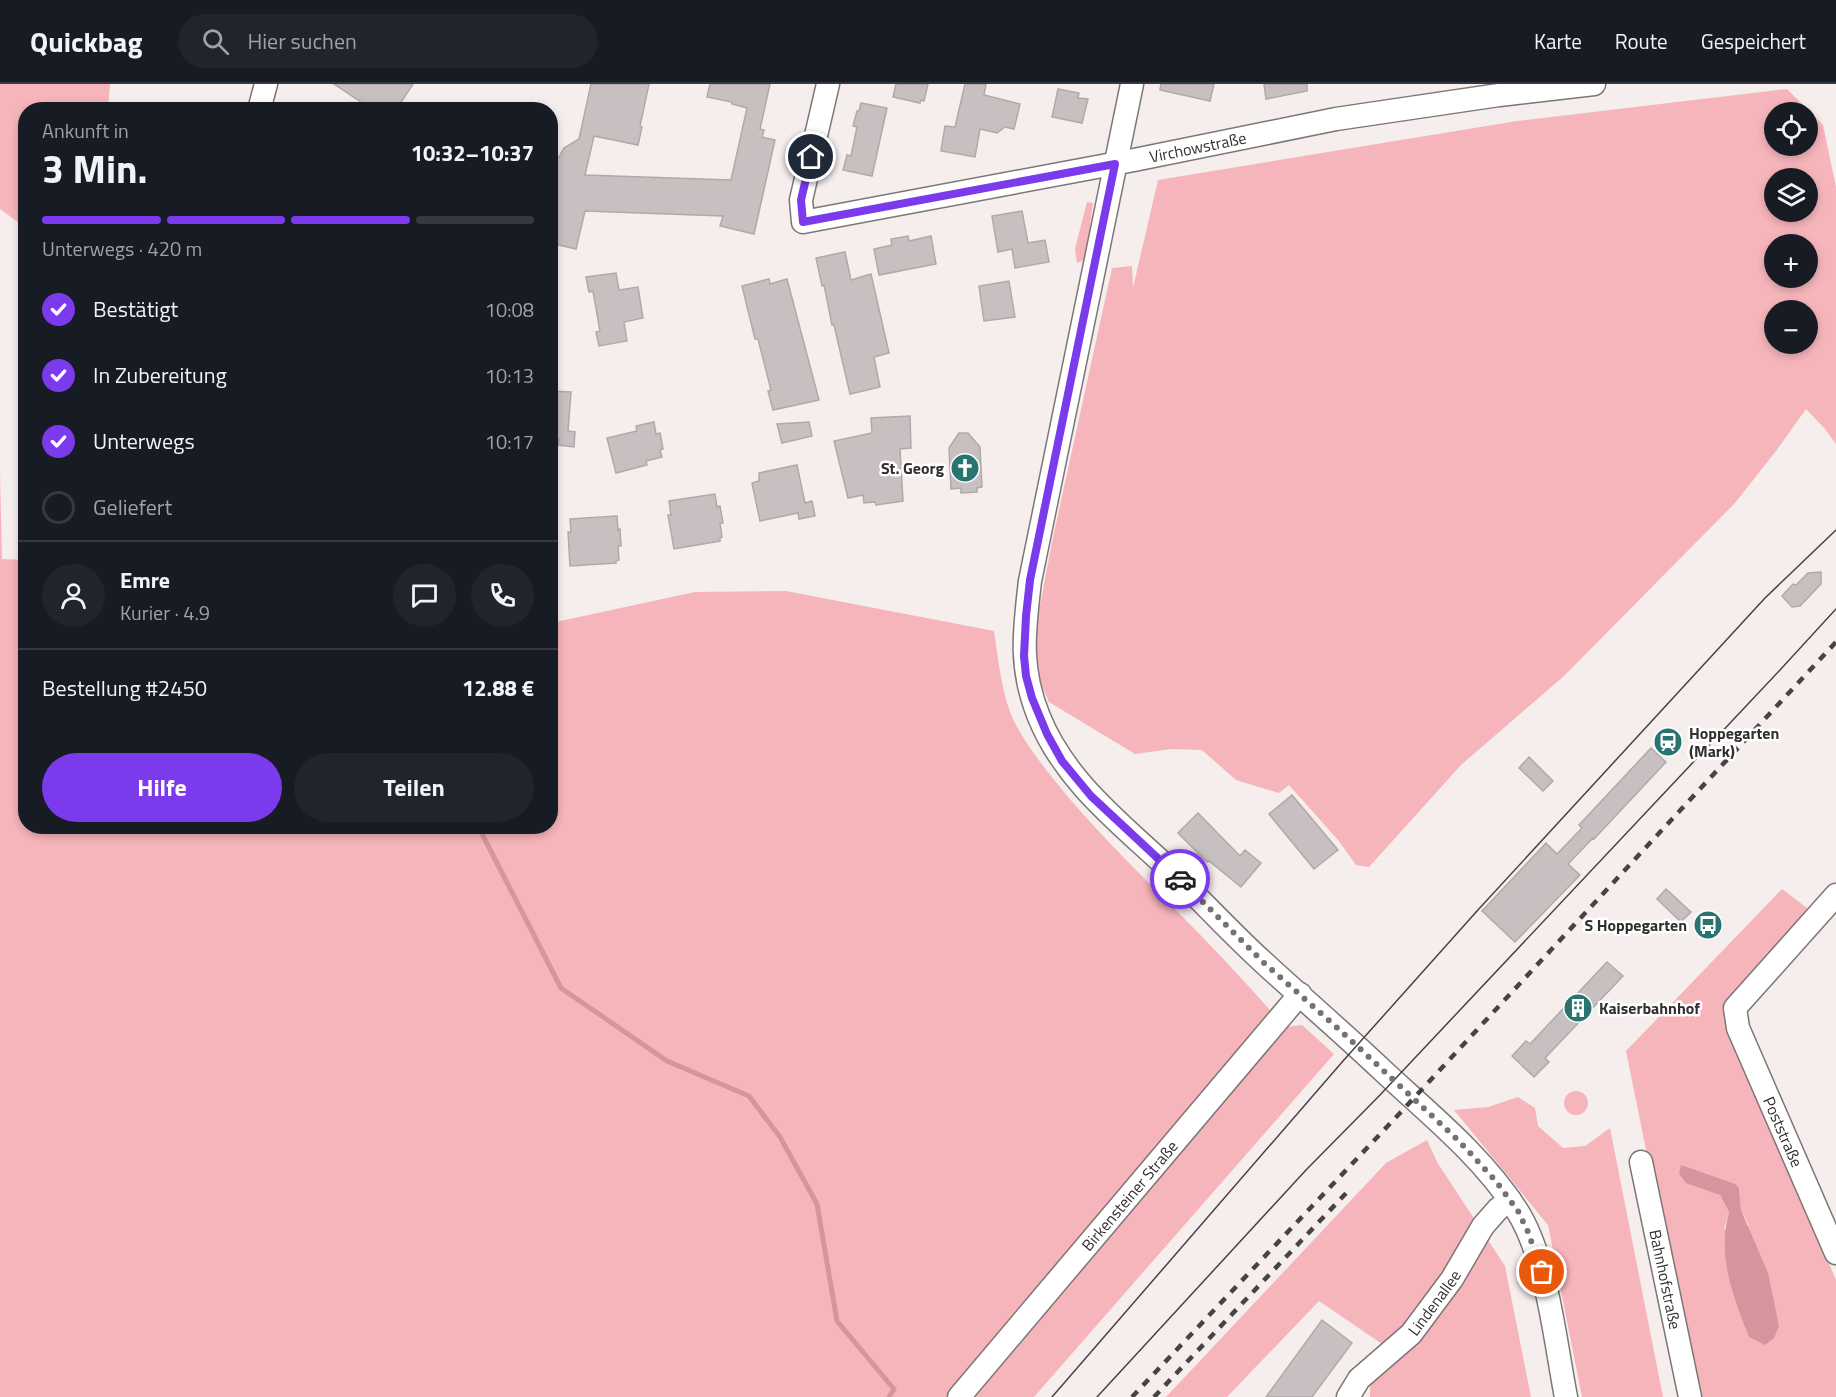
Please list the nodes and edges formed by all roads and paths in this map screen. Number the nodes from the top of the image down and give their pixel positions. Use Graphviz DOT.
graph roads {
  1 [pos="266,84"];
  2 [pos="828,84"];
  3 [pos="1132,84"];
  4 [pos="1594,84"];
  5 [pos="1498,89"];
  6 [pos="261,102"];
  7 [pos="1115,164"];
  8 [pos="1836,895"];
  9 [pos="1300,994"];
  10 [pos="1641,1162"];
  11 [pos="1510,1200"];
  12 [pos="1836,1253"];
  13 [pos="959,1397"];
  14 [pos="1348,1397"];
  15 [pos="1566,1397"];
  16 [pos="1690,1397"];
  1 -- 6 [label="street"];
  2 -- 7 [label="street, Virchowstraße"];
  3 -- 7 [label="street"];
  4 -- 5 [label="street, Virchowstraße"];
  5 -- 7 [label="street, Virchowstraße"];
  7 -- 9 [label="street"];
  8 -- 12 [label="street, Poststraße"];
  9 -- 11 [label="street"];
  9 -- 13 [label="street, Birkensteiner Straße"];
  10 -- 16 [label="street, Bahnhofstraße"];
  11 -- 14 [label="street, Lindenallee"];
  11 -- 15 [label="street"];
}
